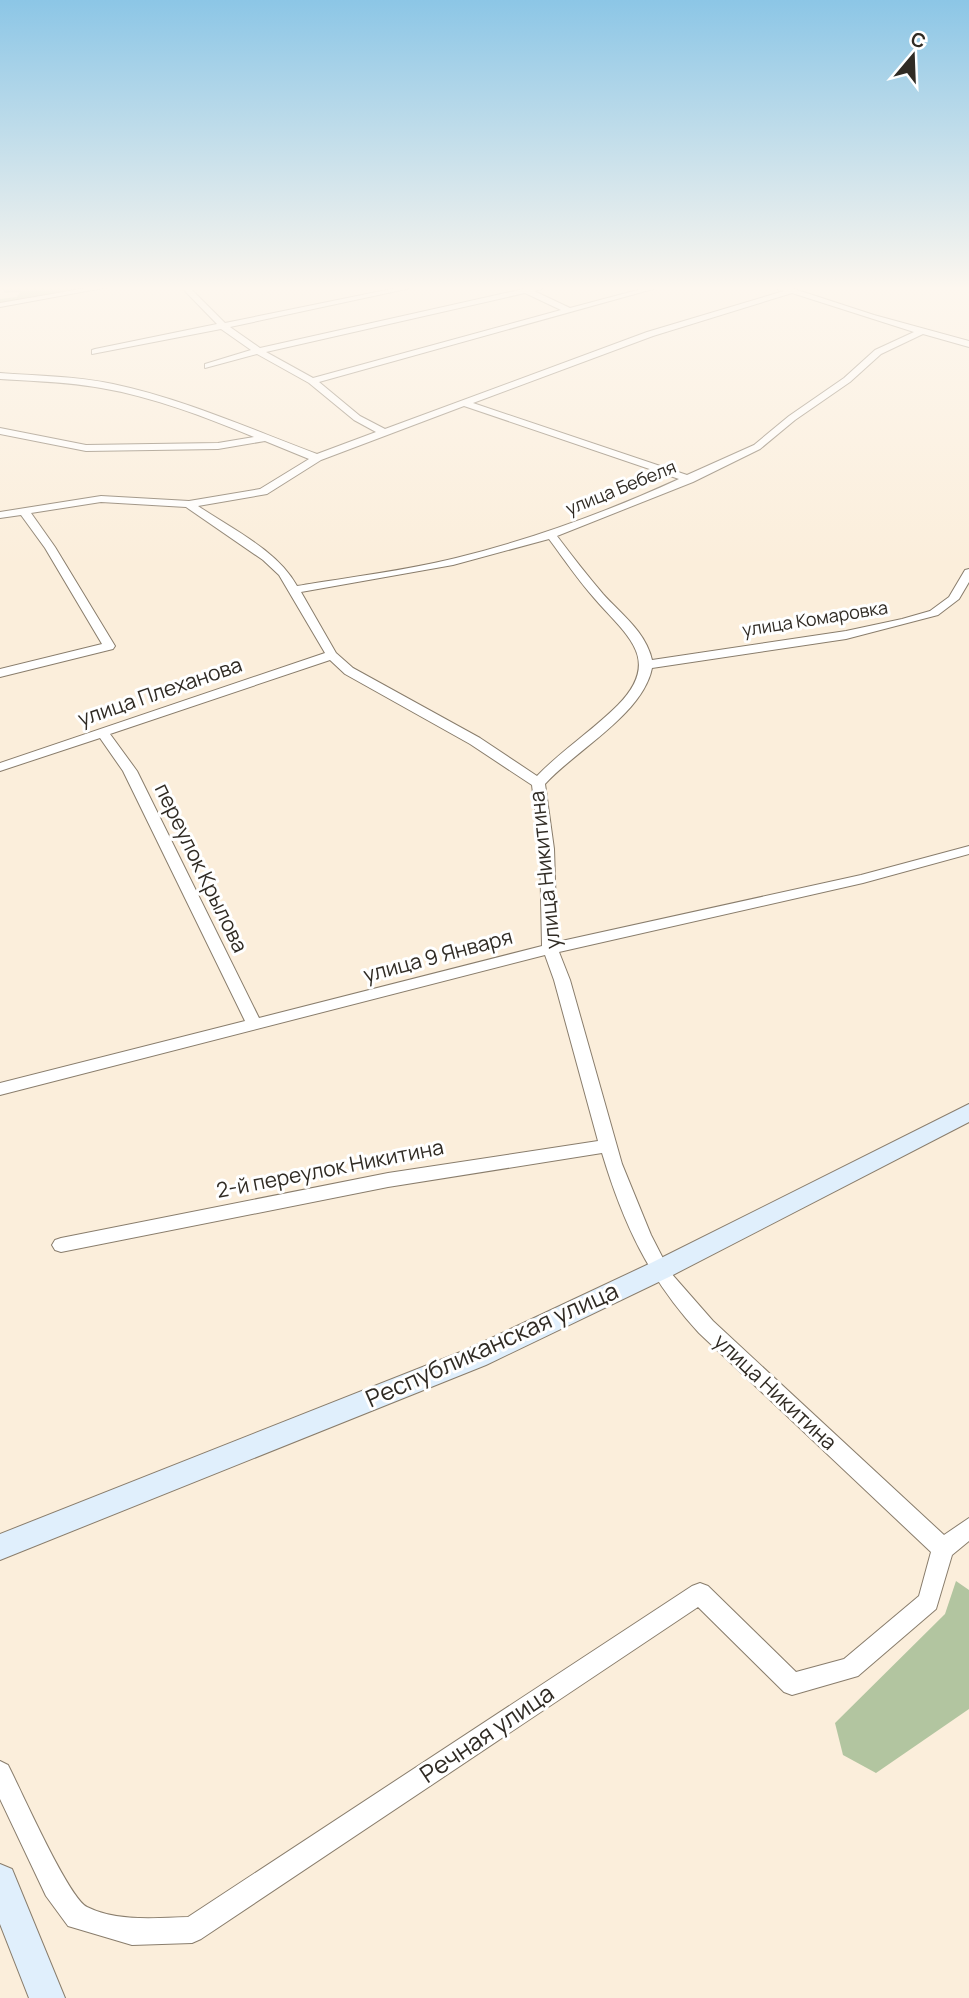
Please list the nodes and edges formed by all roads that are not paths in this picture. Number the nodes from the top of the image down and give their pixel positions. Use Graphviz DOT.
graph roads {
  1 [pos="33,379"];
  2 [pos="307,379"];
  3 [pos="322,379"];
  4 [pos="529,379"];
  5 [pos="848,379"];
  6 [pos="312,382"];
  7 [pos="465,403"];
  8 [pos="0,431"];
  9 [pos="384,432"];
  10 [pos="267,438"];
  11 [pos="317,458"];
  12 [pos="689,480"];
  13 [pos="189,504"];
  14 [pos="23,510"];
  15 [pos="0,515"];
  16 [pos="551,535"];
  17 [pos="969,572"];
  18 [pos="295,590"];
  19 [pos="332,655"];
  20 [pos="646,665"];
  21 [pos="0,673"];
  22 [pos="102,732"];
  23 [pos="0,767"];
  24 [pos="538,783"];
  25 [pos="969,850"];
  26 [pos="550,948"];
  27 [pos="255,1025"];
  28 [pos="0,1088"];
  29 [pos="969,1112"];
  30 [pos="608,1146"];
  31 [pos="61,1245"];
  32 [pos="660,1269"];
  33 [pos="969,1528"];
  34 [pos="0,1547"];
  35 [pos="943,1549"];
  36 [pos="0,1773"];
  37 [pos="0,1881"];
  38 [pos="47,1998"];
  1 -- 10 [label="street"];
  2 -- 6 [label="street"];
  3 -- 6 [label="street"];
  4 -- 7 [label="street"];
  5 -- 12 [label="street, улица Бебеля"];
  6 -- 9 [label="street"];
  7 -- 9 [label="street"];
  7 -- 12 [label="street"];
  8 -- 10 [label="street"];
  9 -- 11 [label="street"];
  10 -- 11 [label="street"];
  11 -- 13 [label="street"];
  12 -- 16 [label="street, улица Бебеля"];
  13 -- 14 [label="street"];
  13 -- 18 [label="street, улица Никитина"];
  14 -- 15 [label="street"];
  14 -- 21 [label="street"];
  16 -- 18 [label="street, улица Бебеля"];
  16 -- 20 [label="street"];
  17 -- 20 [label="street, улица Комаровка"];
  18 -- 19 [label="street, улица Никитина"];
  19 -- 22 [label="street, улица Плеханова"];
  19 -- 24 [label="street, улица Никитина"];
  20 -- 24 [label="street"];
  22 -- 23 [label="street, улица Плеханова"];
  22 -- 27 [label="street, переулок Крылова"];
  24 -- 26 [label="street, улица Никитина"];
  25 -- 26 [label="street, улица 9 Января"];
  26 -- 27 [label="street, улица 9 Января"];
  26 -- 30 [label="street, улица Никитина"];
  27 -- 28 [label="street, улица 9 Января"];
  29 -- 32 [label="street, Республиканская улица"];
  30 -- 31 [label="street, 2-й переулок Никитина"];
  30 -- 32 [label="street, улица Никитина"];
  32 -- 34 [label="street, Республиканская улица"];
  32 -- 35 [label="street, улица Никитина"];
  33 -- 35 [label="street"];
  35 -- 36 [label="street, Речная улица"];
  37 -- 38 [label="street"];
}
